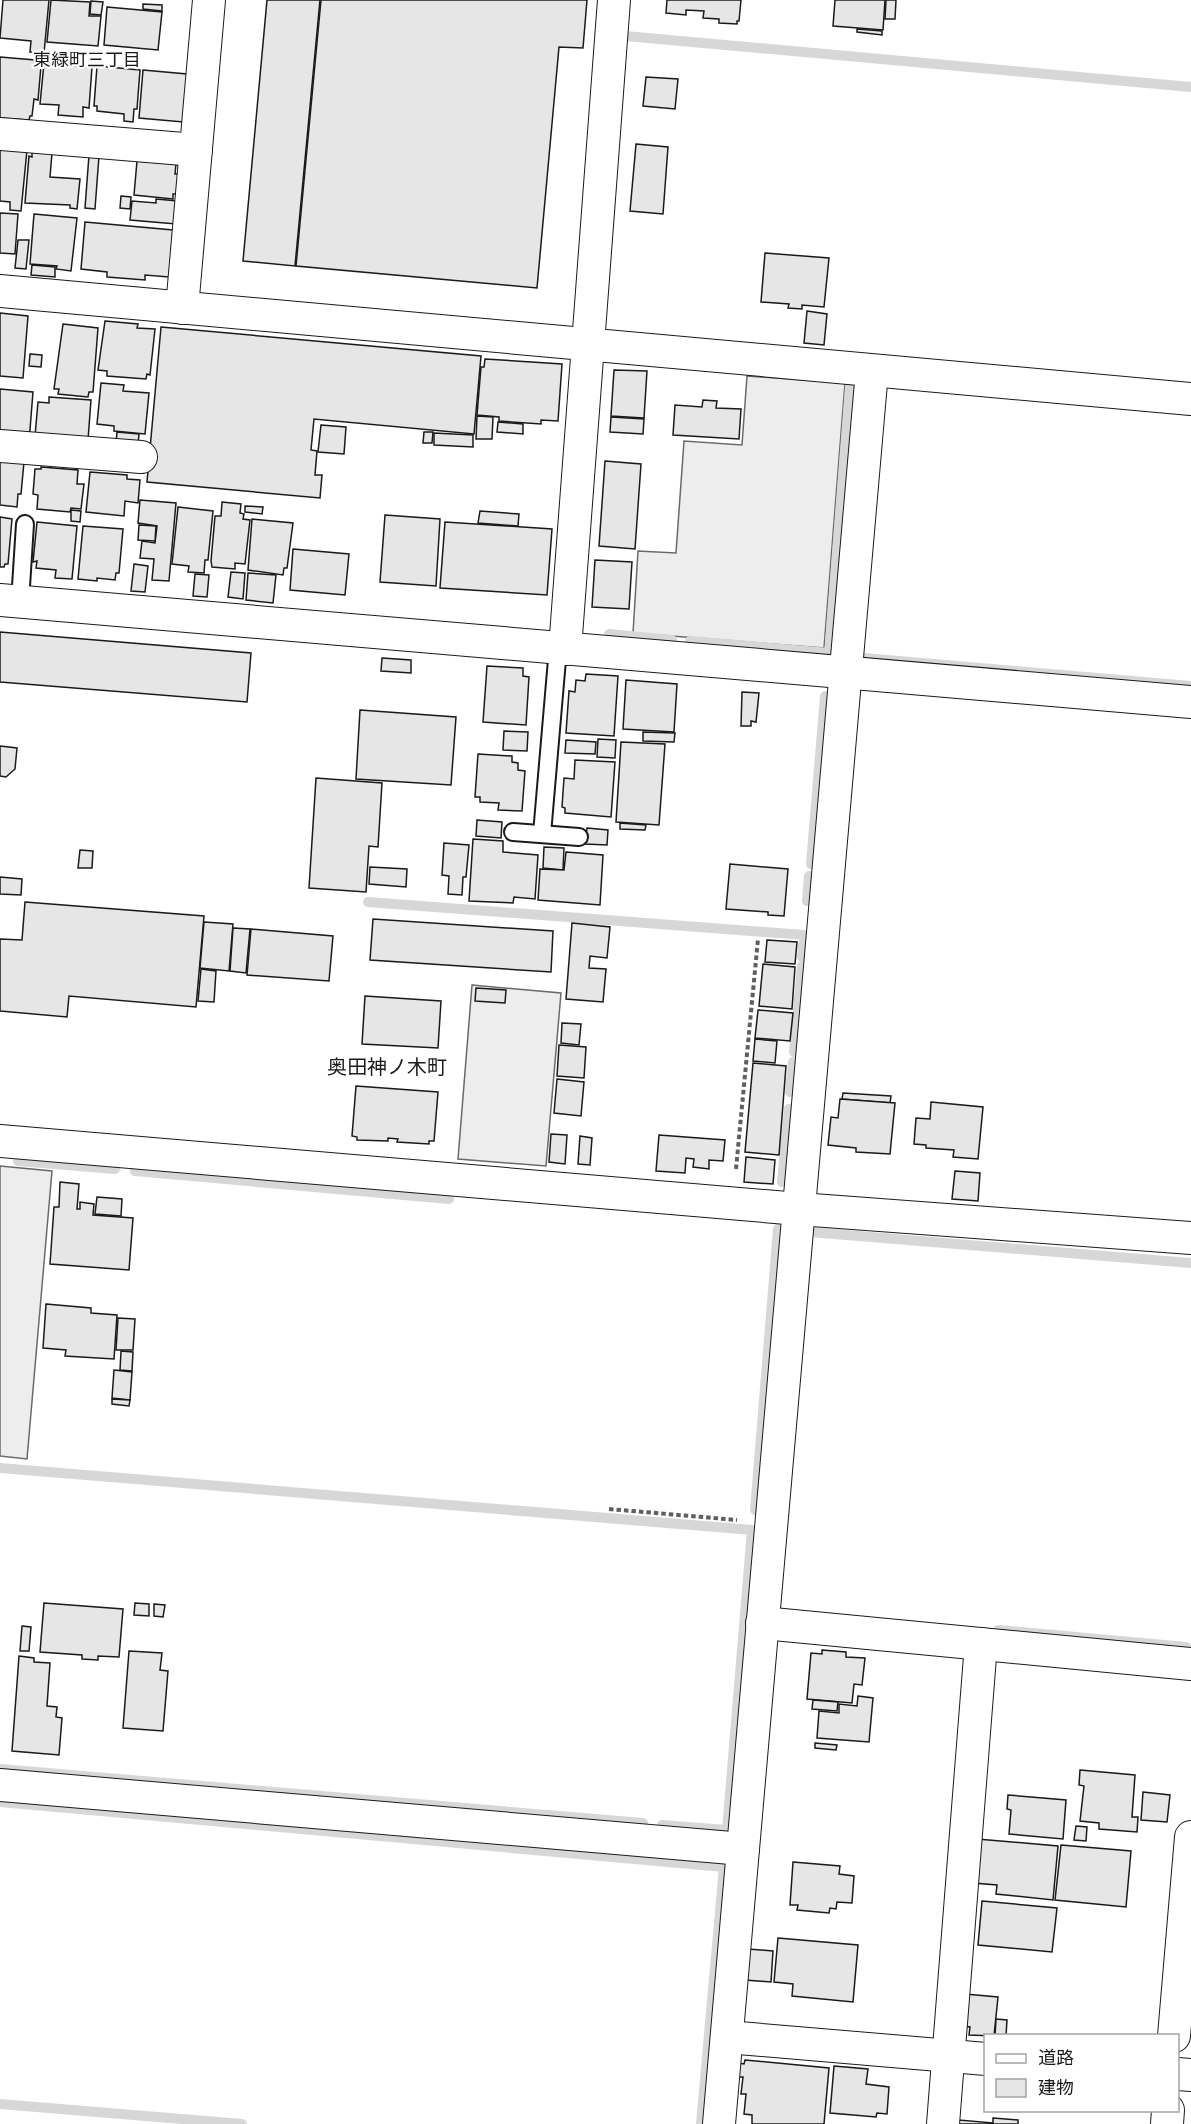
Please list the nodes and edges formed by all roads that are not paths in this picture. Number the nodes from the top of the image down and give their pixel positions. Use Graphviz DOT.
graph roads {
  1 [pos="209,0"];
  2 [pos="614,0"];
  3 [pos="0,134"];
  4 [pos="196,150"];
  5 [pos="0,291"];
  6 [pos="182,308"];
  7 [pos="587,345"];
  8 [pos="872,371"];
  9 [pos="1191,399"];
  10 [pos="0,446"];
  11 [pos="141,458"];
  12 [pos="25,524"];
  13 [pos="10,601"];
  14 [pos="561,648"];
  15 [pos="846,673"];
  16 [pos="1191,702"];
  17 [pos="513,832"];
  18 [pos="542,834"];
  19 [pos="579,837"];
  20 [pos="0,1141"];
  21 [pos="799,1209"];
  22 [pos="1191,1238"];
  23 [pos="762,1623"];
  24 [pos="981,1644"];
  25 [pos="1191,1664"];
  26 [pos="0,1785"];
  27 [pos="1191,1837"];
  28 [pos="743,1849"];
  29 [pos="1174,2034"];
  30 [pos="727,2037"];
  31 [pos="948,2055"];
  32 [pos="984,2059"];
  33 [pos="719,2124"];
  34 [pos="943,2124"];
  1 -- 4 [label="street"];
  2 -- 7 [label="street"];
  3 -- 4 [label="street"];
  4 -- 6 [label="street"];
  5 -- 6 [label="street"];
  6 -- 7 [label="street"];
  7 -- 8 [label="street"];
  7 -- 14 [label="street"];
  8 -- 9 [label="street"];
  8 -- 15 [label="street"];
  10 -- 11 [label="street"];
  12 -- 13 [label="lane"];
  13 -- 14 [label="street"];
  14 -- 15 [label="street"];
  14 -- 18 [label="lane"];
  15 -- 16 [label="street"];
  15 -- 21 [label="street"];
  17 -- 18 [label="lane"];
  18 -- 19 [label="lane"];
  20 -- 21 [label="street"];
  21 -- 22 [label="street"];
  21 -- 23 [label="street"];
  23 -- 24 [label="street"];
  23 -- 28 [label="street"];
  24 -- 25 [label="street"];
  24 -- 31 [label="street"];
  26 -- 28 [label="street"];
  27 -- 29 [label="street"];
  28 -- 30 [label="street"];
  30 -- 31 [label="street"];
  30 -- 33 [label="street"];
  31 -- 32 [label="street"];
  31 -- 34 [label="street"];
}
